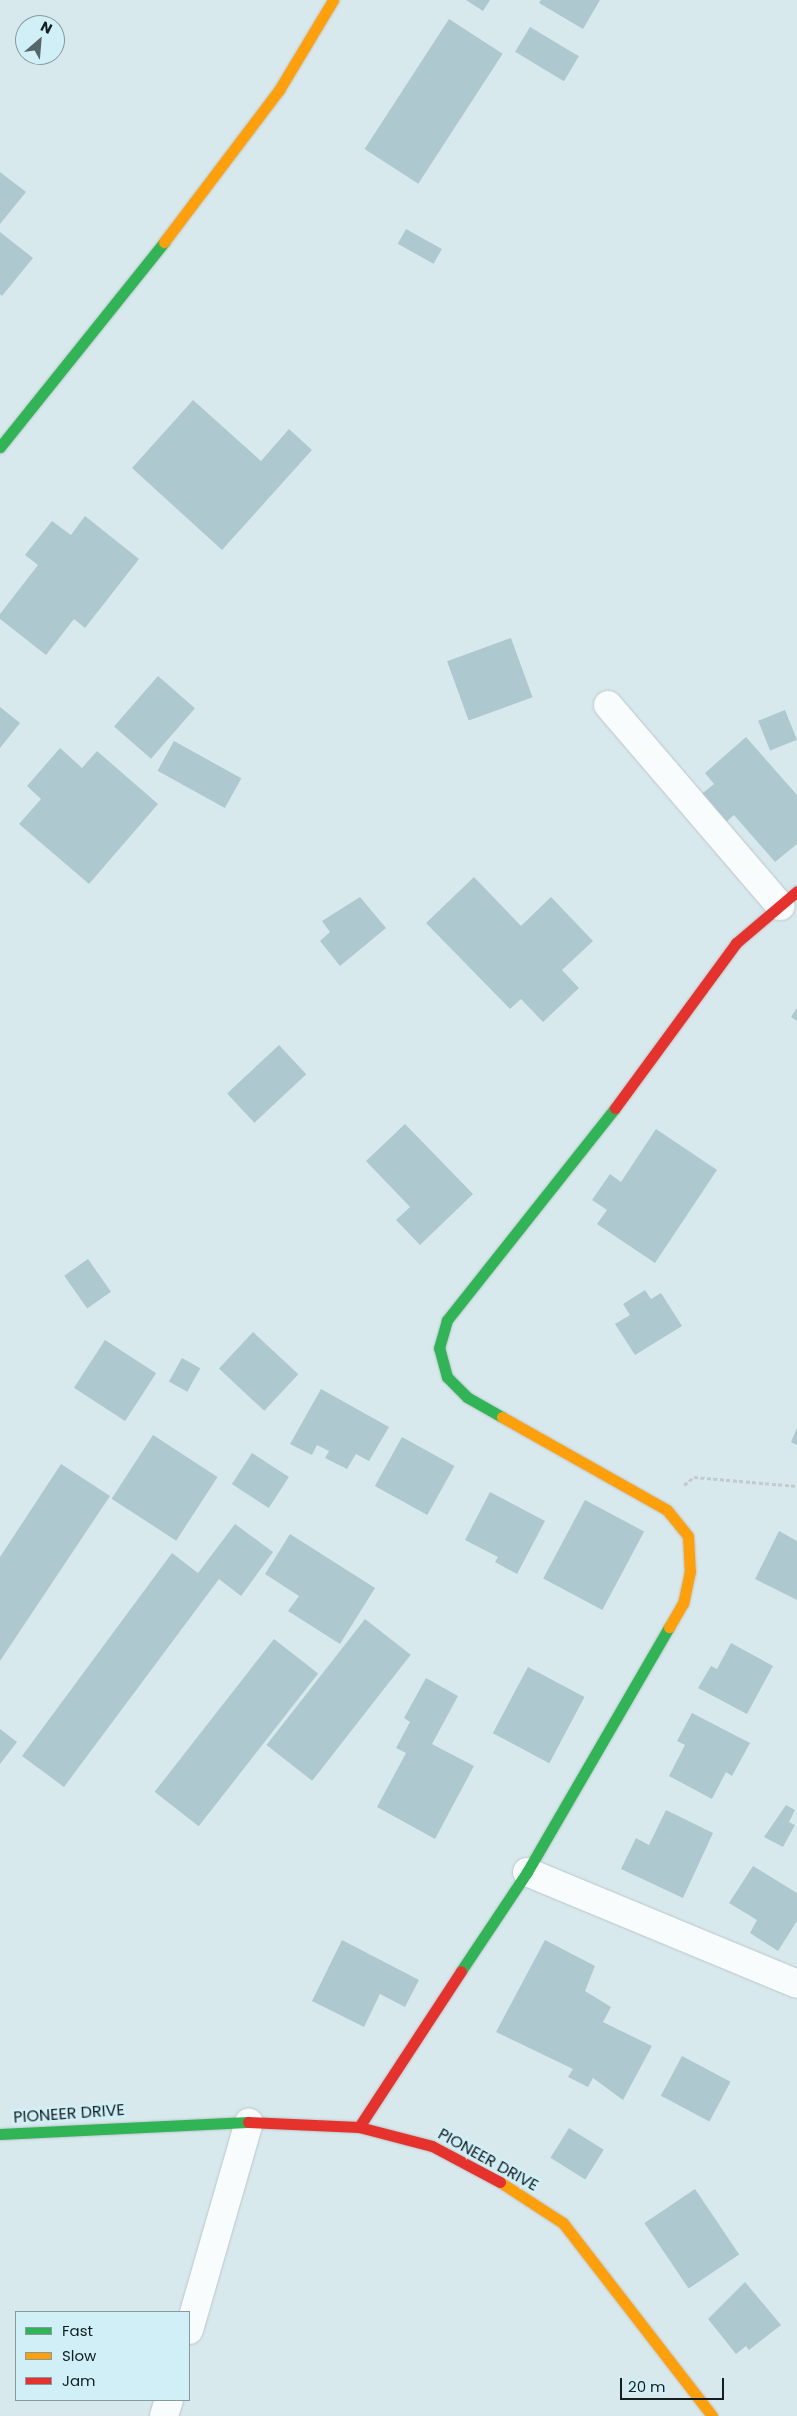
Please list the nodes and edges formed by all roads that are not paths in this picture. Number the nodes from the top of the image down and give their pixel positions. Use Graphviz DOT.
graph roads {
  1 [pos="332,0"];
  2 [pos="0,447"];
  3 [pos="608,705"];
  4 [pos="788,899"];
  5 [pos="527,1872"];
  6 [pos="797,1984"];
  7 [pos="249,2122"];
  8 [pos="359,2127"];
  9 [pos="0,2134"];
  10 [pos="190,2327"];
  11 [pos="168,2401"];
  12 [pos="164,2416"];
  13 [pos="712,2416"];
  1 -- 2 [label="street"];
  3 -- 4 [label="street"];
  4 -- 5 [label="street"];
  5 -- 6 [label="street"];
  5 -- 8 [label="street"];
  7 -- 8 [label="street, PIONEER DRIVE"];
  7 -- 9 [label="street, PIONEER DRIVE"];
  7 -- 10 [label="street"];
  8 -- 13 [label="street, PIONEER DRIVE"];
  11 -- 12 [label="street"];
}
